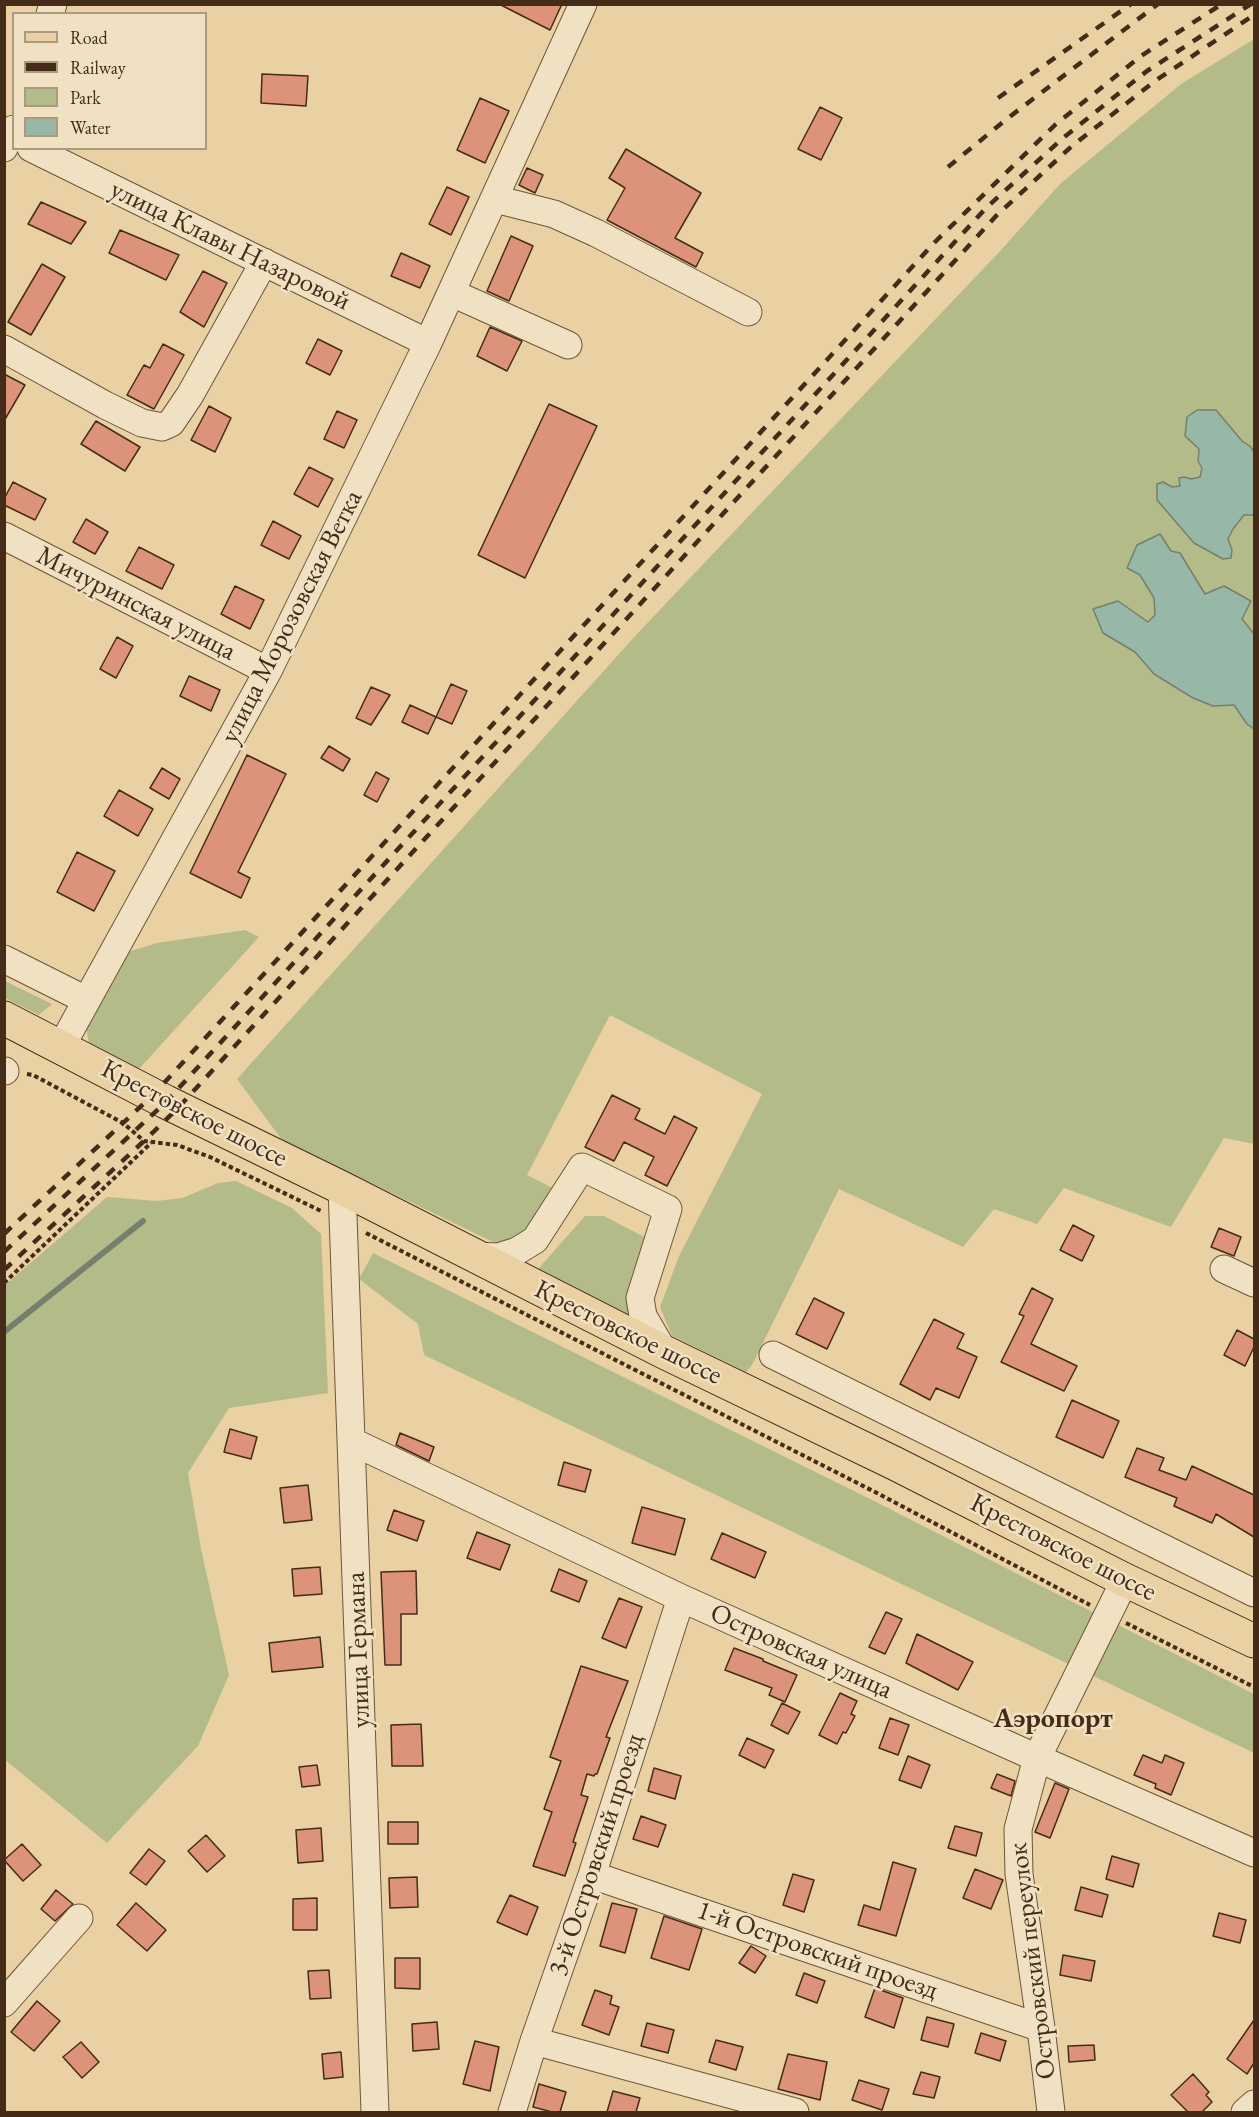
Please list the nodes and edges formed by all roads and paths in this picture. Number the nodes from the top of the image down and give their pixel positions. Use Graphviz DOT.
graph roads {
  1 [pos="583,4"];
  2 [pos="34,150"];
  3 [pos="500,189"];
  4 [pos="264,262"];
  5 [pos="452,293"];
  6 [pos="748,312"];
  7 [pos="428,343"];
  8 [pos="568,345"];
  9 [pos="4,349"];
  10 [pos="4,536"];
  11 [pos="268,671"];
  12 [pos="4,959"];
  13 [pos="86,1000"];
  14 [pos="4,1018"];
  15 [pos="61,1047"];
  16 [pos="5,1071"];
  17 [pos="152,1142"];
  18 [pos="342,1188"];
  19 [pos="343,1222"];
  20 [pos="474,1256"];
  21 [pos="1224,1269"];
  22 [pos="4,1283"];
  23 [pos="1254,1283"];
  24 [pos="664,1352"];
  25 [pos="773,1355"];
  26 [pos="351,1441"];
  27 [pos="1125,1580"];
  28 [pos="1254,1593"];
  29 [pos="681,1598"];
  30 [pos="1108,1614"];
  31 [pos="1254,1641"];
  32 [pos="1254,1688"];
  33 [pos="1037,1758"];
  34 [pos="1254,1852"];
  35 [pos="592,1875"];
  36 [pos="79,1918"];
  37 [pos="4,2003"];
  38 [pos="1041,2028"];
  39 [pos="534,2041"];
  40 [pos="1254,2104"];
  41 [pos="375,2112"];
  42 [pos="512,2112"];
  43 [pos="795,2112"];
  44 [pos="1051,2112"];
  45 [pos="1245,2112"];
  1 -- 3 [label="street, улица Морозовская Ветка"];
  2 -- 4 [label="street, улица Клавы Назаровой"];
  3 -- 5 [label="street, улица Морозовская Ветка"];
  3 -- 6 [label="street"];
  4 -- 7 [label="street, улица Клавы Назаровой"];
  4 -- 9 [label="street"];
  5 -- 7 [label="street, улица Морозовская Ветка"];
  5 -- 8 [label="street"];
  7 -- 11 [label="street, улица Морозовская Ветка"];
  10 -- 11 [label="street, Мичуринская улица"];
  11 -- 13 [label="street, улица Морозовская Ветка"];
  12 -- 13 [label="street"];
  13 -- 15 [label="street, улица Морозовская Ветка"];
  14 -- 15 [label="main road, Крестовское шоссе"];
  15 -- 18 [label="main road, Крестовское шоссе"];
  16 -- 17 [label="path"];
  17 -- 19 [label="path"];
  17 -- 22 [label="path"];
  18 -- 19 [label="street, улица Германа"];
  18 -- 20 [label="main road, Крестовское шоссе"];
  19 -- 26 [label="street, улица Германа"];
  19 -- 30 [label="path"];
  20 -- 24 [label="main road, Крестовское шоссе"];
  20 -- 24 [label="street"];
  21 -- 23 [label="street"];
  24 -- 27 [label="main road, Крестовское шоссе"];
  25 -- 28 [label="street"];
  26 -- 29 [label="street, Островская улица"];
  26 -- 41 [label="street, улица Германа"];
  27 -- 30 [label="street, Островский переулок"];
  27 -- 31 [label="main road, Крестовское шоссе"];
  29 -- 33 [label="street, Островская улица"];
  29 -- 35 [label="street, 3-й Островский проезд"];
  30 -- 32 [label="path"];
  30 -- 33 [label="street, Островский переулок"];
  33 -- 34 [label="street, Островская улица"];
  33 -- 38 [label="street, Островский переулок"];
  35 -- 38 [label="street, 1-й Островский проезд"];
  35 -- 39 [label="street, 3-й Островский проезд"];
  36 -- 37 [label="street"];
  38 -- 44 [label="street, Островский переулок"];
  39 -- 42 [label="street, 3-й Островский проезд"];
  39 -- 43 [label="street"];
  40 -- 45 [label="street"];
}
